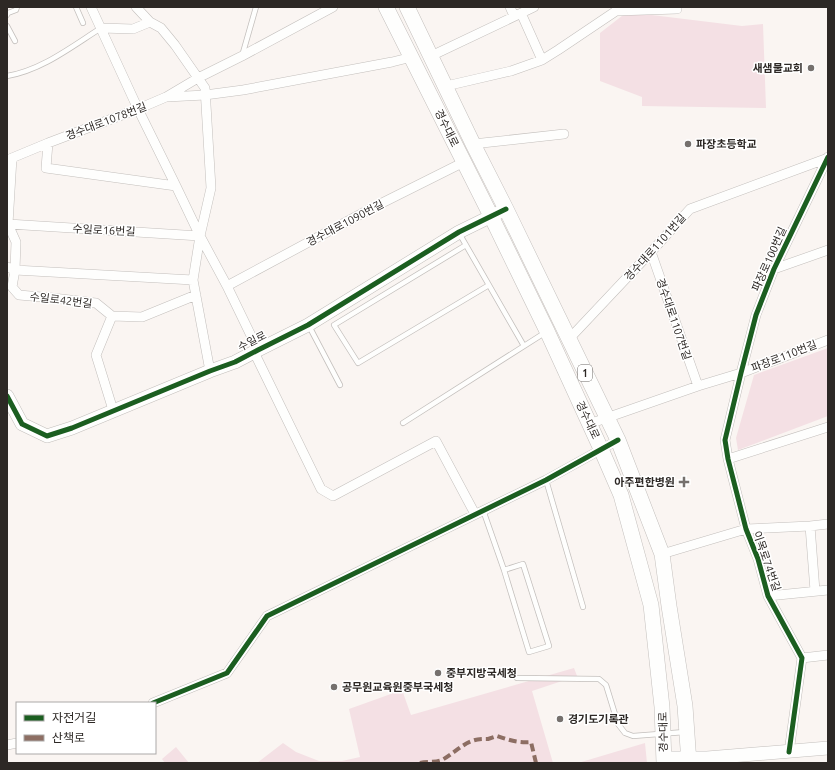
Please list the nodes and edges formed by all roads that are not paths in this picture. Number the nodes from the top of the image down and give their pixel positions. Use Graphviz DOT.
graph roads {
  1 [pos="17,7"];
  2 [pos="76,7"];
  3 [pos="91,7"];
  4 [pos="136,7"];
  5 [pos="256,7"];
  6 [pos="334,7"];
  7 [pos="386,7"];
  8 [pos="407,7"];
  9 [pos="510,7"];
  10 [pos="534,7"];
  11 [pos="677,7"];
  12 [pos="7,15"];
  13 [pos="518,15"];
  14 [pos="150,22"];
  15 [pos="83,23"];
  16 [pos="7,26"];
  17 [pos="101,28"];
  18 [pos="15,41"];
  19 [pos="242,56"];
  20 [pos="431,56"];
  21 [pos="412,57"];
  22 [pos="542,60"];
  23 [pos="7,76"];
  24 [pos="198,78"];
  25 [pos="446,86"];
  26 [pos="205,95"];
  27 [pos="166,97"];
  28 [pos="138,109"];
  29 [pos="564,134"];
  30 [pos="48,143"];
  31 [pos="473,144"];
  32 [pos="828,158"];
  33 [pos="10,159"];
  34 [pos="464,162"];
  35 [pos="176,186"];
  36 [pos="506,209"];
  37 [pos="491,216"];
  38 [pos="8,224"];
  39 [pos="459,232"];
  40 [pos="200,236"];
  41 [pos="466,245"];
  42 [pos="828,250"];
  43 [pos="651,252"];
  44 [pos="11,269"];
  45 [pos="774,269"];
  46 [pos="193,280"];
  47 [pos="489,285"];
  48 [pos="227,286"];
  49 [pos="196,295"];
  50 [pos="112,316"];
  51 [pos="308,325"];
  52 [pos="547,331"];
  53 [pos="569,339"];
  54 [pos="828,340"];
  55 [pos="524,346"];
  56 [pos="256,351"];
  57 [pos="210,371"];
  58 [pos="741,372"];
  59 [pos="586,375"];
  60 [pos="570,382"];
  61 [pos="340,385"];
  62 [pos="698,386"];
  63 [pos="7,396"];
  64 [pos="113,410"];
  65 [pos="606,417"];
  66 [pos="404,423"];
  67 [pos="589,424"];
  68 [pos="828,427"];
  69 [pos="618,440"];
  70 [pos="601,449"];
  71 [pos="728,459"];
  72 [pos="546,480"];
  73 [pos="479,512"];
  74 [pos="828,524"];
  75 [pos="810,526"];
  76 [pos="746,529"];
  77 [pos="662,554"];
  78 [pos="504,570"];
  79 [pos="828,590"];
  80 [pos="815,592"];
  81 [pos="768,596"];
  82 [pos="583,607"];
  83 [pos="828,655"];
  84 [pos="802,658"];
  85 [pos="517,678"];
  86 [pos="155,702"];
  87 [pos="687,732"];
  88 [pos="663,733"];
  89 [pos="828,748"];
  90 [pos="789,752"];
  91 [pos="664,760"];
  92 [pos="689,760"];
  1 -- 12 [label="lane"];
  2 -- 15 [label="lane"];
  3 -- 17 [label="street"];
  4 -- 14 [label="street"];
  5 -- 19 [label="lane"];
  6 -- 19 [label="street, 경수대로1078번길"];
  7 -- 21 [label="main road, 경수대로 / 1"];
  8 -- 20 [label="main road, 경수대로 / 1"];
  9 -- 13 [label="street"];
  10 -- 13 [label="street"];
  11 -- 22 [label="street"];
  13 -- 20 [label="street"];
  13 -- 22 [label="street"];
  14 -- 17 [label="street"];
  14 -- 24 [label="street"];
  16 -- 18 [label="lane"];
  17 -- 23 [label="lane"];
  17 -- 28 [label="street"];
  19 -- 24 [label="street, 경수대로1078번길"];
  20 -- 25 [label="main road, 경수대로 / 1"];
  21 -- 26 [label="street"];
  21 -- 34 [label="main road, 경수대로 / 1"];
  22 -- 25 [label="street"];
  24 -- 26 [label="street"];
  24 -- 27 [label="street, 경수대로1078번길"];
  25 -- 31 [label="main road, 경수대로 / 1"];
  26 -- 27 [label="street"];
  26 -- 40 [label="street"];
  27 -- 28 [label="street, 경수대로1078번길"];
  28 -- 30 [label="street, 경수대로1078번길"];
  28 -- 35 [label="street"];
  29 -- 31 [label="street"];
  30 -- 33 [label="street, 경수대로1078번길"];
  30 -- 35 [label="street"];
  31 -- 36 [label="main road, 경수대로 / 1"];
  32 -- 43 [label="street, 경수대로1101번길"];
  32 -- 45 [label="street, 파장로100번길"];
  33 -- 38 [label="street, 경수대로1078번길"];
  34 -- 37 [label="main road, 경수대로 / 1"];
  34 -- 48 [label="street, 경수대로1090번길"];
  35 -- 40 [label="street"];
  36 -- 37 [label="street, 수일로"];
  36 -- 53 [label="main road, 경수대로 / 1"];
  37 -- 39 [label="street, 수일로"];
  37 -- 52 [label="main road, 경수대로 / 1"];
  38 -- 40 [label="street, 수일로16번길"];
  38 -- 44 [label="street, 경수대로1078번길"];
  39 -- 41 [label="lane"];
  39 -- 51 [label="street, 수일로"];
  40 -- 46 [label="street"];
  40 -- 48 [label="street"];
  41 -- 47 [label="lane"];
  41 -- 47 [label="lane"];
  42 -- 45 [label="street, 파장로100번길"];
  43 -- 53 [label="street, 경수대로1101번길"];
  43 -- 62 [label="street, 경수대로1107번길"];
  44 -- 46 [label="street"];
  44 -- 50 [label="street, 수일로42번길"];
  45 -- 58 [label="street, 파장로100번길"];
  46 -- 49 [label="street"];
  47 -- 55 [label="lane"];
  48 -- 56 [label="street"];
  49 -- 50 [label="street"];
  49 -- 57 [label="street"];
  50 -- 64 [label="street"];
  51 -- 56 [label="street, 수일로"];
  51 -- 61 [label="lane"];
  52 -- 55 [label="lane"];
  52 -- 60 [label="main road, 경수대로 / 1"];
  53 -- 59 [label="main road, 경수대로 / 1"];
  54 -- 58 [label="street, 파장로110번길"];
  55 -- 66 [label="lane"];
  56 -- 57 [label="street, 수일로"];
  56 -- 73 [label="street"];
  57 -- 64 [label="street, 수일로"];
  58 -- 62 [label="street"];
  58 -- 71 [label="street, 이목로74번길"];
  59 -- 60 [label="main road"];
  59 -- 65 [label="main road, 경수대로 / 1"];
  60 -- 67 [label="main road, 경수대로 / 1"];
  62 -- 65 [label="street"];
  63 -- 64 [label="street, 수일로"];
  65 -- 67 [label="street"];
  65 -- 69 [label="main road, 경수대로 / 1"];
  67 -- 70 [label="main road, 경수대로 / 1"];
  68 -- 71 [label="street"];
  69 -- 70 [label="street"];
  69 -- 77 [label="main road, 경수대로 / 1"];
  70 -- 72 [label="street"];
  70 -- 88 [label="main road, 경수대로 / 1"];
  71 -- 76 [label="street, 이목로74번길"];
  72 -- 73 [label="street"];
  72 -- 82 [label="lane"];
  73 -- 78 [label="lane"];
  73 -- 86 [label="street"];
  74 -- 75 [label="street"];
  75 -- 76 [label="street"];
  75 -- 80 [label="street"];
  76 -- 77 [label="street"];
  76 -- 81 [label="street, 이목로74번길"];
  77 -- 87 [label="main road, 경수대로 / 1"];
  78 -- 78 [label="lane"];
  79 -- 80 [label="street"];
  80 -- 81 [label="street"];
  81 -- 84 [label="street, 이목로74번길"];
  83 -- 84 [label="street"];
  84 -- 90 [label="street"];
  85 -- 88 [label="lane"];
  87 -- 88 [label="lane"];
  87 -- 92 [label="main road, 경수대로 / 1"];
  88 -- 91 [label="main road, 경수대로 / 1"];
  89 -- 90 [label="street"];
  90 -- 92 [label="street"];
  91 -- 92 [label="street"];
}
